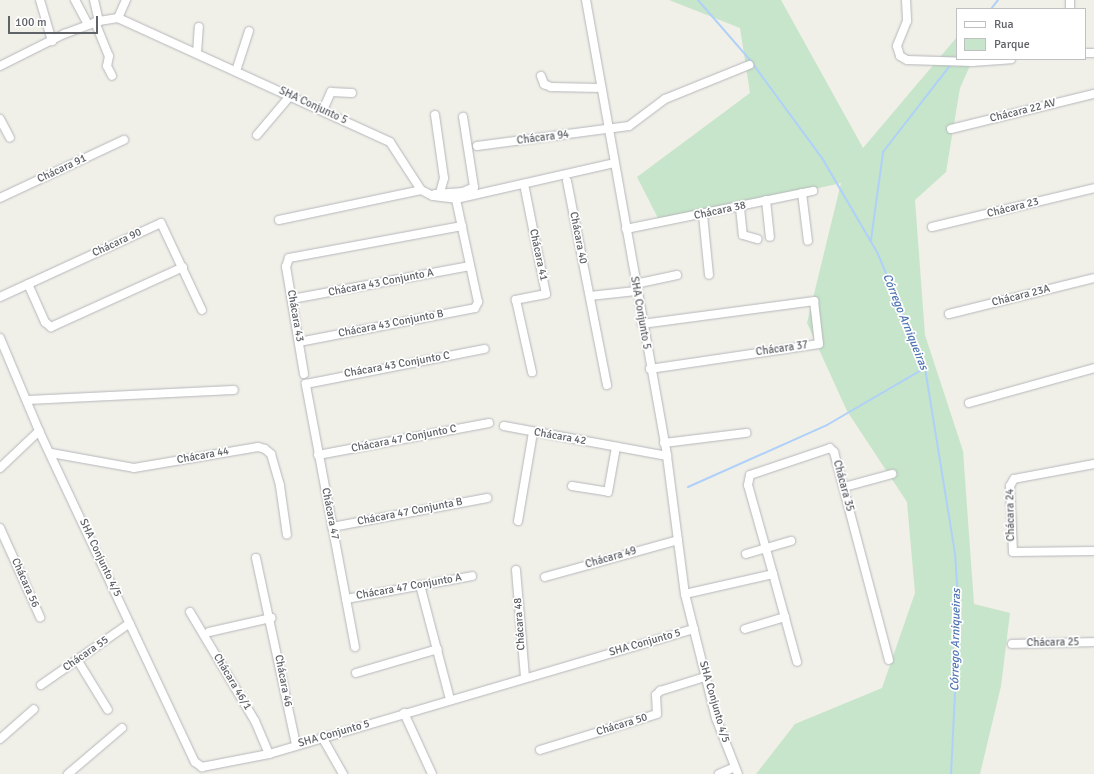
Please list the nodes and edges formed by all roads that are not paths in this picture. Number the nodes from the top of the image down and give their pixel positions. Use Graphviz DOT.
graph roads {
  1 [pos="40,0"];
  2 [pos="75,0"];
  3 [pos="94,0"];
  4 [pos="126,0"];
  5 [pos="586,0"];
  6 [pos="906,0"];
  7 [pos="118,18"];
  8 [pos="94,22"];
  9 [pos="199,27"];
  10 [pos="249,31"];
  11 [pos="52,41"];
  12 [pos="197,53"];
  13 [pos="998,60"];
  14 [pos="749,65"];
  15 [pos="0,66"];
  16 [pos="236,71"];
  17 [pos="112,76"];
  18 [pos="541,76"];
  19 [pos="601,88"];
  20 [pos="352,93"];
  21 [pos="1094,94"];
  22 [pos="290,96"];
  23 [pos="322,110"];
  24 [pos="435,115"];
  25 [pos="463,117"];
  26 [pos="0,119"];
  27 [pos="951,128"];
  28 [pos="609,129"];
  29 [pos="257,135"];
  30 [pos="10,138"];
  31 [pos="124,140"];
  32 [pos="477,146"];
  33 [pos="614,163"];
  34 [pos="567,181"];
  35 [pos="524,184"];
  36 [pos="1094,188"];
  37 [pos="421,190"];
  38 [pos="813,191"];
  39 [pos="802,193"];
  40 [pos="436,194"];
  41 [pos="0,198"];
  42 [pos="456,200"];
  43 [pos="766,200"];
  44 [pos="740,208"];
  45 [pos="703,215"];
  46 [pos="279,220"];
  47 [pos="462,226"];
  48 [pos="932,227"];
  49 [pos="626,229"];
  50 [pos="770,238"];
  51 [pos="757,239"];
  52 [pos="808,241"];
  53 [pos="470,266"];
  54 [pos="183,267"];
  55 [pos="677,275"];
  56 [pos="709,275"];
  57 [pos="1094,278"];
  58 [pos="28,284"];
  59 [pos="636,287"];
  60 [pos="590,296"];
  61 [pos="0,297"];
  62 [pos="292,299"];
  63 [pos="202,310"];
  64 [pos="948,314"];
  65 [pos="642,324"];
  66 [pos="0,338"];
  67 [pos="299,342"];
  68 [pos="485,349"];
  69 [pos="1094,368"];
  70 [pos="650,369"];
  71 [pos="532,372"];
  72 [pos="304,374"];
  73 [pos="309,381"];
  74 [pos="607,385"];
  75 [pos="234,390"];
  76 [pos="27,400"];
  77 [pos="969,403"];
  78 [pos="489,423"];
  79 [pos="504,426"];
  80 [pos="39,431"];
  81 [pos="533,432"];
  82 [pos="746,433"];
  83 [pos="664,443"];
  84 [pos="616,447"];
  85 [pos="51,453"];
  86 [pos="318,455"];
  87 [pos="667,456"];
  88 [pos="1094,464"];
  89 [pos="0,468"];
  90 [pos="892,474"];
  91 [pos="572,486"];
  92 [pos="844,487"];
  93 [pos="487,498"];
  94 [pos="518,521"];
  95 [pos="332,527"];
  96 [pos="0,528"];
  97 [pos="287,535"];
  98 [pos="678,540"];
  99 [pos="791,541"];
  100 [pos="766,548"];
  101 [pos="1094,551"];
  102 [pos="746,554"];
  103 [pos="256,558"];
  104 [pos="516,570"];
  105 [pos="773,574"];
  106 [pos="472,576"];
  107 [pos="545,577"];
  108 [pos="420,586"];
  109 [pos="685,594"];
  110 [pos="346,599"];
  111 [pos="190,612"];
  112 [pos="40,617"];
  113 [pos="785,617"];
  114 [pos="271,618"];
  115 [pos="130,623"];
  116 [pos="694,629"];
  117 [pos="745,629"];
  118 [pos="209,632"];
  119 [pos="1094,642"];
  120 [pos="1012,644"];
  121 [pos="355,648"];
  122 [pos="438,649"];
  123 [pos="889,660"];
  124 [pos="78,661"];
  125 [pos="797,662"];
  126 [pos="356,673"];
  127 [pos="525,677"];
  128 [pos="705,677"];
  129 [pos="41,686"];
  130 [pos="450,699"];
  131 [pos="34,709"];
  132 [pos="108,710"];
  133 [pos="404,713"];
  134 [pos="122,728"];
  135 [pos="322,737"];
  136 [pos="0,738"];
  137 [pos="296,745"];
  138 [pos="540,750"];
  139 [pos="269,754"];
  140 [pos="212,771"];
  141 [pos="737,771"];
  142 [pos="68,774"];
  143 [pos="343,774"];
  144 [pos="432,774"];
  145 [pos="718,774"];
  1 -- 11 [label="street"];
  2 -- 8 [label="street"];
  3 -- 8 [label="street"];
  4 -- 7 [label="street"];
  5 -- 19 [label="street, SHA Conjunto 5"];
  6 -- 13 [label="street"];
  7 -- 8 [label="street, SHA Conjunto 5"];
  7 -- 12 [label="street, SHA Conjunto 5"];
  8 -- 11 [label="street, SHA Conjunto 5"];
  8 -- 17 [label="street"];
  9 -- 12 [label="street"];
  10 -- 16 [label="street"];
  11 -- 15 [label="street, SHA Conjunto 5"];
  12 -- 16 [label="street, SHA Conjunto 5"];
  14 -- 28 [label="street, Chácara 94"];
  16 -- 22 [label="street, SHA Conjunto 5"];
  18 -- 19 [label="street"];
  19 -- 28 [label="street, SHA Conjunto 5"];
  20 -- 23 [label="street"];
  21 -- 27 [label="street, Chácara 22 AV"];
  22 -- 23 [label="street, SHA Conjunto 5"];
  22 -- 29 [label="street"];
  23 -- 37 [label="street, SHA Conjunto 5"];
  24 -- 40 [label="street"];
  25 -- 40 [label="street"];
  26 -- 30 [label="street"];
  28 -- 32 [label="street, Chácara 94"];
  28 -- 33 [label="street, SHA Conjunto 5"];
  31 -- 41 [label="street, Chácara 91"];
  33 -- 35 [label="street"];
  33 -- 49 [label="street, SHA Conjunto 5"];
  34 -- 60 [label="street, Chácara 40"];
  35 -- 42 [label="street"];
  35 -- 71 [label="street, Chácara 41"];
  36 -- 48 [label="street, Chácara 23"];
  37 -- 40 [label="street"];
  37 -- 46 [label="street"];
  38 -- 39 [label="street, Chácara 38"];
  39 -- 43 [label="street, Chácara 38"];
  39 -- 52 [label="street"];
  40 -- 42 [label="street"];
  42 -- 47 [label="street"];
  43 -- 44 [label="street, Chácara 38"];
  43 -- 50 [label="street"];
  44 -- 45 [label="street, Chácara 38"];
  44 -- 51 [label="street"];
  45 -- 49 [label="street, Chácara 38"];
  45 -- 56 [label="street"];
  47 -- 53 [label="street"];
  47 -- 62 [label="street, Chácara 43"];
  49 -- 59 [label="street, SHA Conjunto 5"];
  53 -- 62 [label="street, Chácara 43 Conjunto A"];
  53 -- 67 [label="street, Chácara 43 Conjunto B"];
  54 -- 58 [label="street"];
  54 -- 58 [label="street, Chácara 90"];
  54 -- 63 [label="street, Chácara 90"];
  55 -- 59 [label="street"];
  57 -- 64 [label="street, Chácara 23A"];
  58 -- 61 [label="street, Chácara 90"];
  59 -- 60 [label="street"];
  59 -- 65 [label="street, SHA Conjunto 5"];
  60 -- 74 [label="street, Chácara 40"];
  62 -- 67 [label="street, Chácara 43"];
  65 -- 70 [label="street, SHA Conjunto 5"];
  65 -- 70 [label="street, Chácara 37"];
  66 -- 76 [label="street, SHA Conjunto 4/5"];
  67 -- 72 [label="street, Chácara 43"];
  68 -- 73 [label="street, Chácara 43 Conjunto C"];
  69 -- 77 [label="street"];
  70 -- 83 [label="street, SHA Conjunto 5"];
  73 -- 86 [label="street, Chácara 47"];
  75 -- 76 [label="street"];
  76 -- 80 [label="street, SHA Conjunto 4/5"];
  78 -- 86 [label="street, Chácara 47 Conjunto C"];
  79 -- 81 [label="street, Chácara 42"];
  80 -- 85 [label="street, SHA Conjunto 4/5"];
  80 -- 89 [label="street"];
  81 -- 84 [label="street, Chácara 42"];
  81 -- 94 [label="street"];
  82 -- 83 [label="street"];
  83 -- 87 [label="street, SHA Conjunto 5"];
  84 -- 87 [label="street, Chácara 42"];
  84 -- 91 [label="street"];
  85 -- 97 [label="street, Chácara 44"];
  85 -- 115 [label="street, SHA Conjunto 4/5"];
  86 -- 95 [label="street, Chácara 47"];
  87 -- 98 [label="street, SHA Conjunto 5"];
  88 -- 101 [label="street, Chácara 24"];
  90 -- 92 [label="street"];
  92 -- 100 [label="street, Chácara 35"];
  92 -- 123 [label="street, Chácara 35"];
  93 -- 95 [label="street, Chácara 47 Conjunta B"];
  95 -- 110 [label="street, Chácara 47"];
  96 -- 112 [label="street, Chácara 56"];
  98 -- 107 [label="street, Chácara 49"];
  98 -- 109 [label="street, SHA Conjunto 5"];
  99 -- 100 [label="street"];
  100 -- 102 [label="street"];
  100 -- 105 [label="street, Chácara 35"];
  103 -- 114 [label="street, Chácara 46"];
  104 -- 127 [label="street, Chácara 48"];
  105 -- 109 [label="street"];
  105 -- 113 [label="street, Chácara 35"];
  106 -- 108 [label="street, Chácara 47 Conjunto A"];
  108 -- 110 [label="street, Chácara 47 Conjunto A"];
  108 -- 122 [label="street"];
  109 -- 116 [label="street, SHA Conjunto 5"];
  110 -- 121 [label="street, Chácara 47"];
  111 -- 139 [label="street, Chácara 46/1"];
  113 -- 117 [label="street"];
  113 -- 125 [label="street, Chácara 35"];
  114 -- 118 [label="street"];
  114 -- 137 [label="street, Chácara 46"];
  115 -- 124 [label="street, Chácara 55"];
  115 -- 140 [label="street, SHA Conjunto 4/5"];
  116 -- 127 [label="street, SHA Conjunto 5"];
  116 -- 128 [label="street, SHA Conjunto 4/5"];
  119 -- 120 [label="street, Chácara 25"];
  122 -- 126 [label="street"];
  122 -- 130 [label="street"];
  124 -- 129 [label="street, Chácara 55"];
  124 -- 132 [label="street"];
  127 -- 130 [label="street, SHA Conjunto 5"];
  128 -- 138 [label="street, Chácara 50"];
  128 -- 141 [label="street, SHA Conjunto 4/5"];
  130 -- 133 [label="street, SHA Conjunto 5"];
  131 -- 136 [label="street"];
  133 -- 135 [label="street, SHA Conjunto 5"];
  133 -- 144 [label="street"];
  134 -- 142 [label="street"];
  135 -- 137 [label="street, SHA Conjunto 5"];
  135 -- 143 [label="street"];
  137 -- 139 [label="street, SHA Conjunto 5"];
  139 -- 140 [label="street, SHA Conjunto 5"];
  141 -- 145 [label="street"];
}
